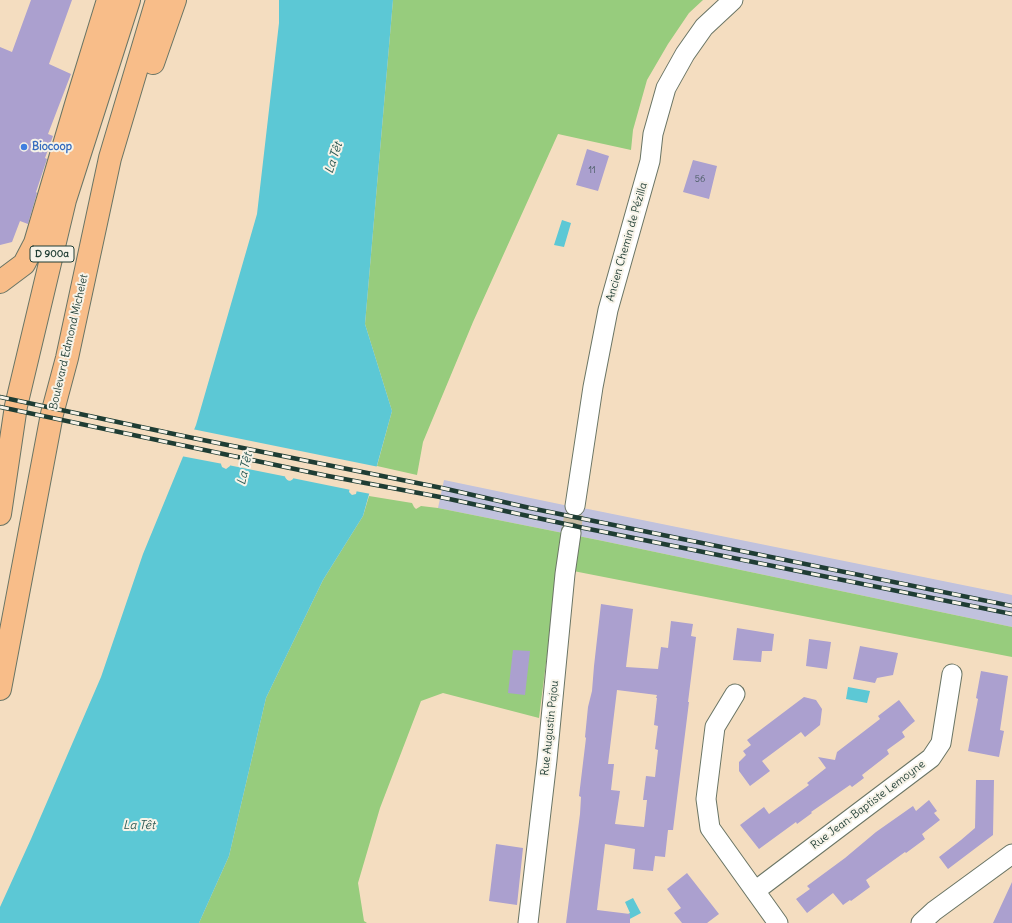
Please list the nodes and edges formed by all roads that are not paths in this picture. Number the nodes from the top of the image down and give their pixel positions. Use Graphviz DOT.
graph roads {
  1 [pos="108,0"];
  2 [pos="129,0"];
  3 [pos="157,0"];
  4 [pos="175,0"];
  5 [pos="732,0"];
  6 [pos="0,282"];
  7 [pos="67,358"];
  8 [pos="575,506"];
  9 [pos="0,514"];
  10 [pos="571,533"];
  11 [pos="952,674"];
  12 [pos="0,689"];
  13 [pos="735,694"];
  14 [pos="1012,854"];
  15 [pos="754,891"];
  16 [pos="927,917"];
  17 [pos="528,923"];
  18 [pos="778,923"];
  19 [pos="908,923"];
  1 -- 6 [label="highway"];
  2 -- 9 [label="highway, D 900a"];
  3 -- 7 [label="highway, Boulevard Edmond Michelet / D 900a"];
  4 -- 7 [label="highway"];
  5 -- 8 [label="street, Ancien Chemin de Pézilla"];
  7 -- 12 [label="highway, Boulevard Edmond Michelet / D 900a"];
  10 -- 17 [label="street, Rue Augustin Pajou"];
  11 -- 15 [label="street, Rue Jean-Baptiste Lemoyne"];
  13 -- 15 [label="street"];
  14 -- 16 [label="street"];
  15 -- 18 [label="street"];
  16 -- 19 [label="street"];
}
